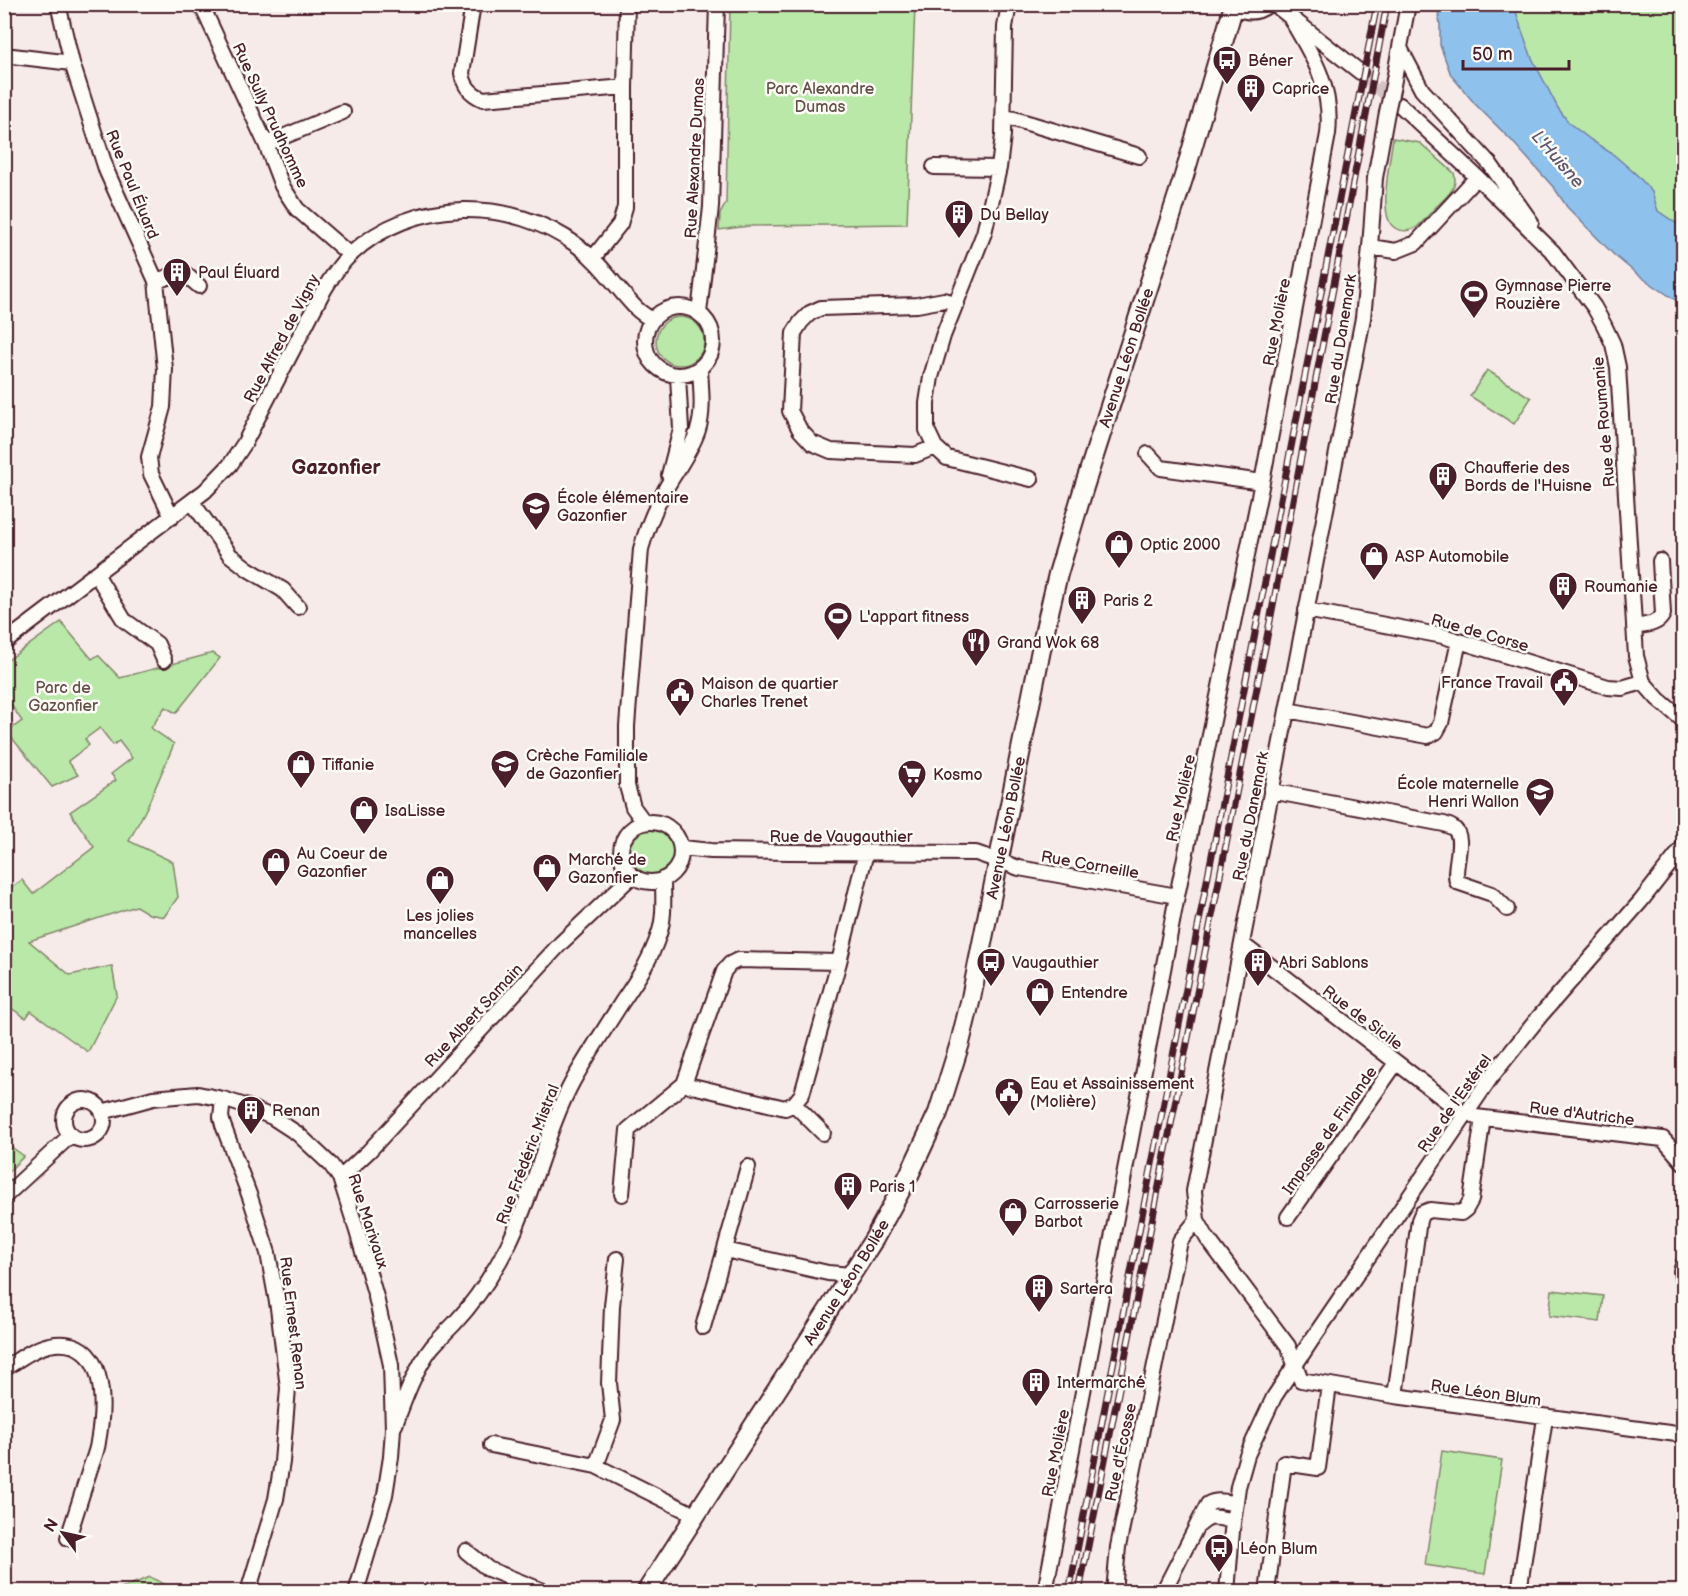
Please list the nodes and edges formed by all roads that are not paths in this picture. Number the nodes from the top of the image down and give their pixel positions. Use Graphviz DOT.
graph roads {
  1 [pos="58,4"];
  2 [pos="201,4"];
  3 [pos="473,4"];
  4 [pos="627,4"];
  5 [pos="717,4"];
  6 [pos="1009,4"];
  7 [pos="1266,4"];
  8 [pos="1274,4"];
  9 [pos="1408,4"];
  10 [pos="1234,5"];
  11 [pos="1291,19"];
  12 [pos="1400,48"];
  13 [pos="4,55"];
  14 [pos="72,63"];
  15 [pos="1360,72"];
  16 [pos="625,87"];
  17 [pos="1403,108"];
  18 [pos="343,112"];
  19 [pos="1003,117"];
  20 [pos="266,144"];
  21 [pos="1139,156"];
  22 [pos="933,167"];
  23 [pos="999,168"];
  24 [pos="1477,177"];
  25 [pos="1370,247"];
  26 [pos="1553,252"];
  27 [pos="350,255"];
  28 [pos="593,258"];
  29 [pos="156,281"];
  30 [pos="199,286"];
  31 [pos="957,303"];
  32 [pos="699,313"];
  33 [pos="652,320"];
  34 [pos="700,369"];
  35 [pos="678,376"];
  36 [pos="935,447"];
  37 [pos="1148,454"];
  38 [pos="1031,479"];
  39 [pos="1262,482"];
  40 [pos="666,489"];
  41 [pos="192,501"];
  42 [pos="172,517"];
  43 [pos="1659,561"];
  44 [pos="96,574"];
  45 [pos="298,607"];
  46 [pos="1306,610"];
  47 [pos="1634,627"];
  48 [pos="1459,641"];
  49 [pos="4,643"];
  50 [pos="164,660"];
  51 [pos="1643,682"];
  52 [pos="1287,710"];
  53 [pos="1683,721"];
  54 [pos="1271,791"];
  55 [pos="644,822"];
  56 [pos="1683,846"];
  57 [pos="681,848"];
  58 [pos="866,852"];
  59 [pos="998,861"];
  60 [pos="632,876"];
  61 [pos="663,879"];
  62 [pos="1177,896"];
  63 [pos="1507,909"];
  64 [pos="1242,944"];
  65 [pos="839,962"];
  66 [pos="1396,1063"];
  67 [pos="684,1084"];
  68 [pos="223,1099"];
  69 [pos="794,1104"];
  70 [pos="102,1112"];
  71 [pos="1465,1115"];
  72 [pos="1483,1118"];
  73 [pos="823,1133"];
  74 [pos="71,1135"];
  75 [pos="1683,1163"];
  76 [pos="748,1167"];
  77 [pos="340,1178"];
  78 [pos="622,1194"];
  79 [pos="4,1197"];
  80 [pos="1288,1217"];
  81 [pos="1197,1220"];
  82 [pos="725,1250"];
  83 [pos="617,1259"];
  84 [pos="1683,1262"];
  85 [pos="851,1275"];
  86 [pos="1683,1287"];
  87 [pos="703,1327"];
  88 [pos="1296,1364"];
  89 [pos="4,1369"];
  90 [pos="1329,1385"];
  91 [pos="1395,1396"];
  92 [pos="1545,1418"];
  93 [pos="393,1429"];
  94 [pos="1683,1435"];
  95 [pos="491,1445"];
  96 [pos="596,1466"];
  97 [pos="1236,1504"];
  98 [pos="695,1515"];
  99 [pos="1233,1521"];
  100 [pos="1197,1526"];
  101 [pos="68,1538"];
  102 [pos="466,1551"];
  103 [pos="248,1592"];
  104 [pos="356,1592"];
  105 [pos="546,1592"];
  106 [pos="646,1592"];
  107 [pos="1045,1592"];
  108 [pos="1114,1592"];
  109 [pos="1163,1592"];
  110 [pos="1227,1592"];
  111 [pos="1267,1592"];
  112 [pos="1519,1592"];
  1 -- 14 [label="street, Rue Paul Éluard"];
  2 -- 20 [label="street, Rue Sully Prudhomme"];
  3 -- 16 [label="street"];
  4 -- 16 [label="street"];
  5 -- 32 [label="street, Rue Alexandre Dumas"];
  6 -- 19 [label="street"];
  7 -- 10 [label="main road"];
  8 -- 11 [label="street"];
  9 -- 12 [label="street, Rue du Danemark"];
  10 -- 59 [label="main road, Avenue Léon Bollée"];
  11 -- 15 [label="street"];
  11 -- 39 [label="street, Rue Molière"];
  12 -- 25 [label="street, Rue du Danemark, bridge"];
  12 -- 26 [label="street"];
  13 -- 14 [label="street"];
  14 -- 29 [label="street, Rue Paul Éluard"];
  16 -- 28 [label="street"];
  17 -- 24 [label="street, Rue de Roumanie"];
  18 -- 20 [label="street"];
  19 -- 21 [label="street"];
  19 -- 23 [label="street"];
  20 -- 27 [label="street, Rue Sully Prudhomme"];
  22 -- 23 [label="street"];
  23 -- 31 [label="street"];
  24 -- 25 [label="street"];
  24 -- 26 [label="street, Rue de Roumanie"];
  25 -- 46 [label="street, Rue du Danemark"];
  26 -- 47 [label="street, Rue de Roumanie"];
  27 -- 28 [label="street, Rue Alfred de Vigny"];
  27 -- 41 [label="street, Rue Alfred de Vigny"];
  28 -- 33 [label="street, Rue Alfred de Vigny"];
  29 -- 30 [label="street"];
  29 -- 42 [label="street, Rue Paul Éluard"];
  31 -- 36 [label="street"];
  31 -- 36 [label="street"];
  32 -- 33 [label="street"];
  32 -- 34 [label="street"];
  33 -- 35 [label="street"];
  34 -- 35 [label="street"];
  34 -- 40 [label="street"];
  35 -- 40 [label="street"];
  36 -- 38 [label="street"];
  37 -- 39 [label="street"];
  39 -- 62 [label="street, Rue Molière"];
  40 -- 55 [label="street"];
  41 -- 42 [label="street, Rue Alfred de Vigny"];
  41 -- 45 [label="street"];
  42 -- 44 [label="street, Rue Alfred de Vigny"];
  43 -- 47 [label="street"];
  44 -- 49 [label="street, Rue Alfred de Vigny"];
  44 -- 50 [label="street"];
  46 -- 48 [label="street, Rue de Corse"];
  46 -- 52 [label="street, Rue du Danemark"];
  47 -- 51 [label="street, Rue de Roumanie"];
  48 -- 51 [label="street, Rue de Corse"];
  48 -- 52 [label="street"];
  51 -- 53 [label="street, Rue de Roumanie"];
  52 -- 54 [label="street, Rue du Danemark"];
  54 -- 63 [label="street"];
  54 -- 64 [label="street, Rue du Danemark"];
  55 -- 57 [label="street"];
  55 -- 60 [label="street"];
  56 -- 71 [label="street, Rue de l'Estérel"];
  57 -- 58 [label="street, Rue de Vaugauthier"];
  57 -- 61 [label="street"];
  58 -- 59 [label="street, Rue de Vaugauthier"];
  58 -- 65 [label="street"];
  59 -- 62 [label="street, Rue Corneille"];
  59 -- 85 [label="main road, Avenue Léon Bollée"];
  60 -- 61 [label="street"];
  60 -- 77 [label="street, Rue Albert Samain"];
  61 -- 93 [label="street, Rue Frédéric Mistral"];
  62 -- 107 [label="street, Rue Molière"];
  64 -- 66 [label="street, Rue de Sicile"];
  64 -- 81 [label="street, Rue du Danemark"];
  65 -- 67 [label="street"];
  65 -- 69 [label="street"];
  66 -- 71 [label="street, Rue de Sicile"];
  66 -- 80 [label="street, Impasse de Finlande"];
  67 -- 69 [label="street"];
  67 -- 78 [label="street"];
  68 -- 70 [label="street, Rue Marivaux"];
  68 -- 77 [label="street, Rue Marivaux"];
  68 -- 103 [label="street, Rue Ernest Renan"];
  69 -- 73 [label="street"];
  70 -- 74 [label="street"];
  70 -- 74 [label="street"];
  71 -- 72 [label="street, Rue d'Autriche"];
  71 -- 88 [label="street, Rue de l'Estérel"];
  72 -- 75 [label="street, Rue d'Autriche"];
  72 -- 91 [label="street"];
  74 -- 79 [label="street"];
  76 -- 82 [label="street"];
  77 -- 93 [label="street, Rue Marivaux"];
  81 -- 88 [label="street, Rue du Danemark"];
  81 -- 108 [label="street, Rue d'Écosse"];
  82 -- 85 [label="street"];
  82 -- 87 [label="street"];
  83 -- 96 [label="street"];
  84 -- 86 [label="street"];
  85 -- 98 [label="main road, Avenue Léon Bollée"];
  88 -- 90 [label="street, Rue Léon Blum"];
  88 -- 97 [label="street, Rue de l'Estérel"];
  89 -- 101 [label="street"];
  90 -- 91 [label="street, Rue Léon Blum"];
  90 -- 111 [label="street"];
  91 -- 92 [label="street, Rue Léon Blum"];
  92 -- 94 [label="street, Rue Léon Blum"];
  92 -- 112 [label="street"];
  93 -- 104 [label="street"];
  95 -- 96 [label="street"];
  96 -- 98 [label="street"];
  97 -- 99 [label="street, Rue de l'Estérel"];
  97 -- 100 [label="street"];
  98 -- 106 [label="main road, Avenue Léon Bollée"];
  99 -- 100 [label="street"];
  99 -- 110 [label="street, Rue de l'Estérel"];
  100 -- 109 [label="street"];
  102 -- 105 [label="street"];
}
